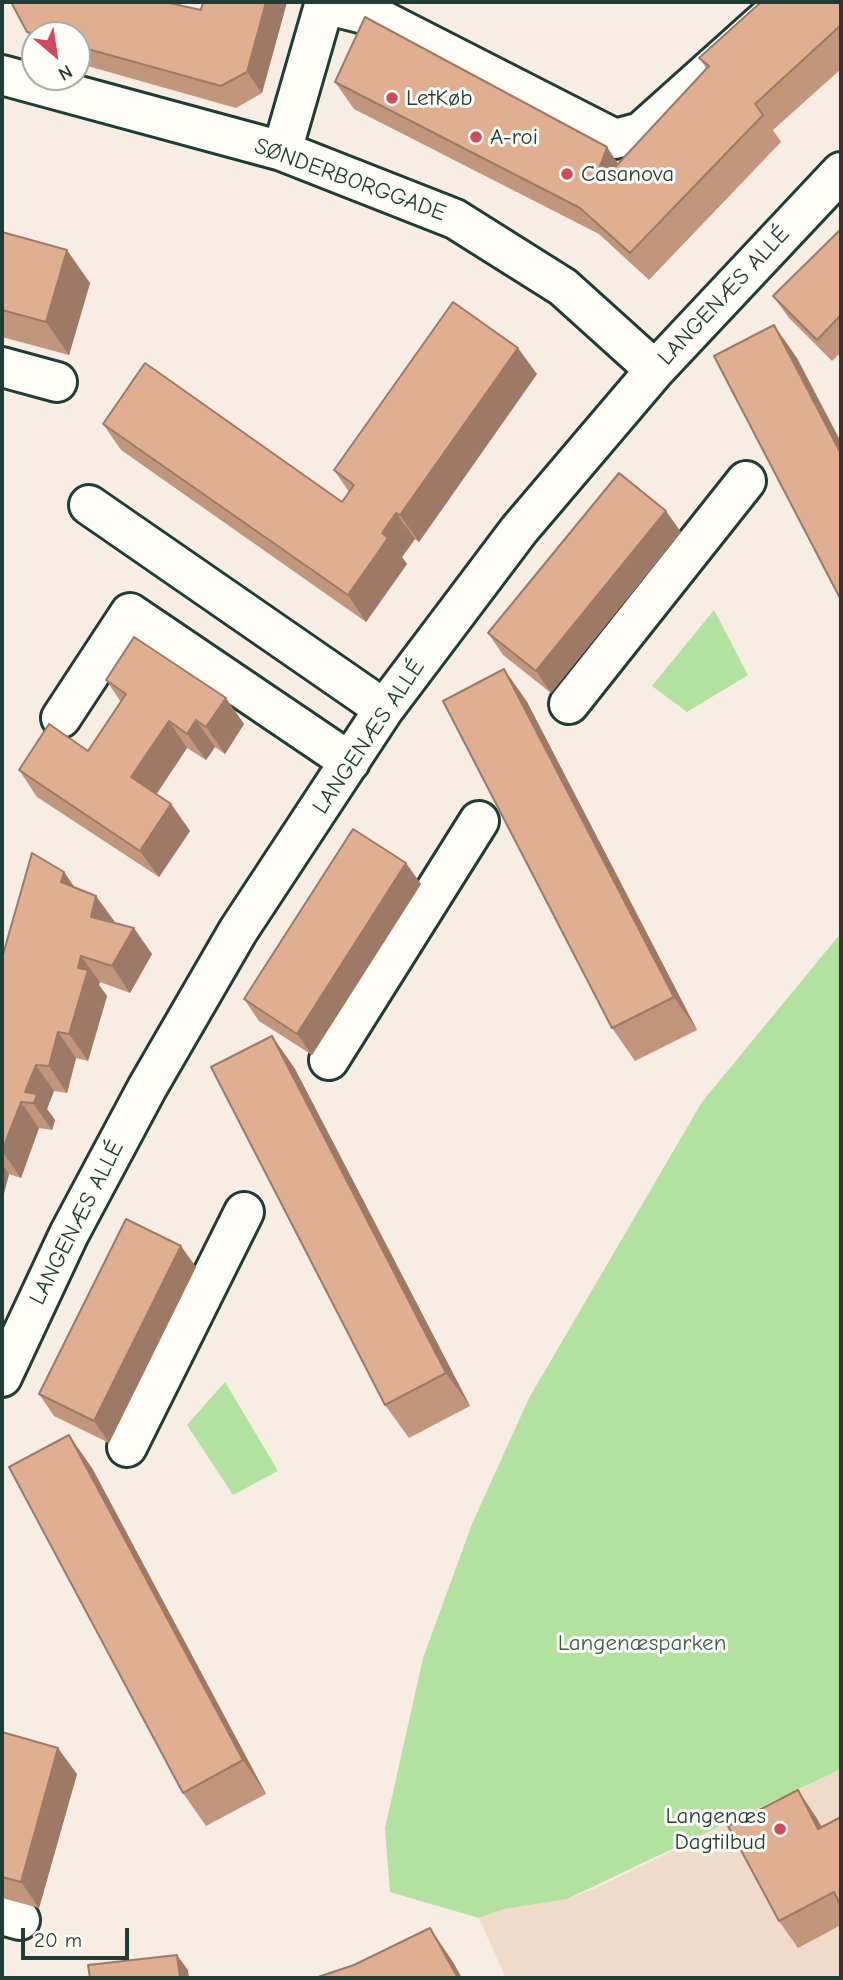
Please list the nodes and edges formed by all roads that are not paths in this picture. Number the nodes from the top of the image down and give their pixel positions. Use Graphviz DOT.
graph roads {
  1 [pos="786,2"];
  2 [pos="325,3"];
  3 [pos="4,78"];
  4 [pos="282,151"];
  5 [pos="841,172"];
  6 [pos="2,367"];
  7 [pos="655,370"];
  8 [pos="57,382"];
  9 [pos="746,481"];
  10 [pos="89,505"];
  11 [pos="569,704"];
  12 [pos="384,709"];
  13 [pos="61,718"];
  14 [pos="350,762"];
  15 [pos="479,821"];
  16 [pos="329,1060"];
  17 [pos="244,1212"];
  18 [pos="4,1368"];
  19 [pos="127,1447"];
  1 -- 2 [label="street"];
  2 -- 4 [label="street"];
  3 -- 4 [label="street, SØNDERBORGGADE"];
  4 -- 7 [label="street, SØNDERBORGGADE"];
  5 -- 7 [label="street, LANGENÆS ALLÉ"];
  6 -- 8 [label="street"];
  7 -- 12 [label="street, LANGENÆS ALLÉ"];
  9 -- 11 [label="street"];
  10 -- 12 [label="street"];
  12 -- 14 [label="street, LANGENÆS ALLÉ"];
  13 -- 14 [label="street"];
  14 -- 18 [label="street, LANGENÆS ALLÉ"];
  15 -- 16 [label="street"];
  17 -- 19 [label="street"];
}
